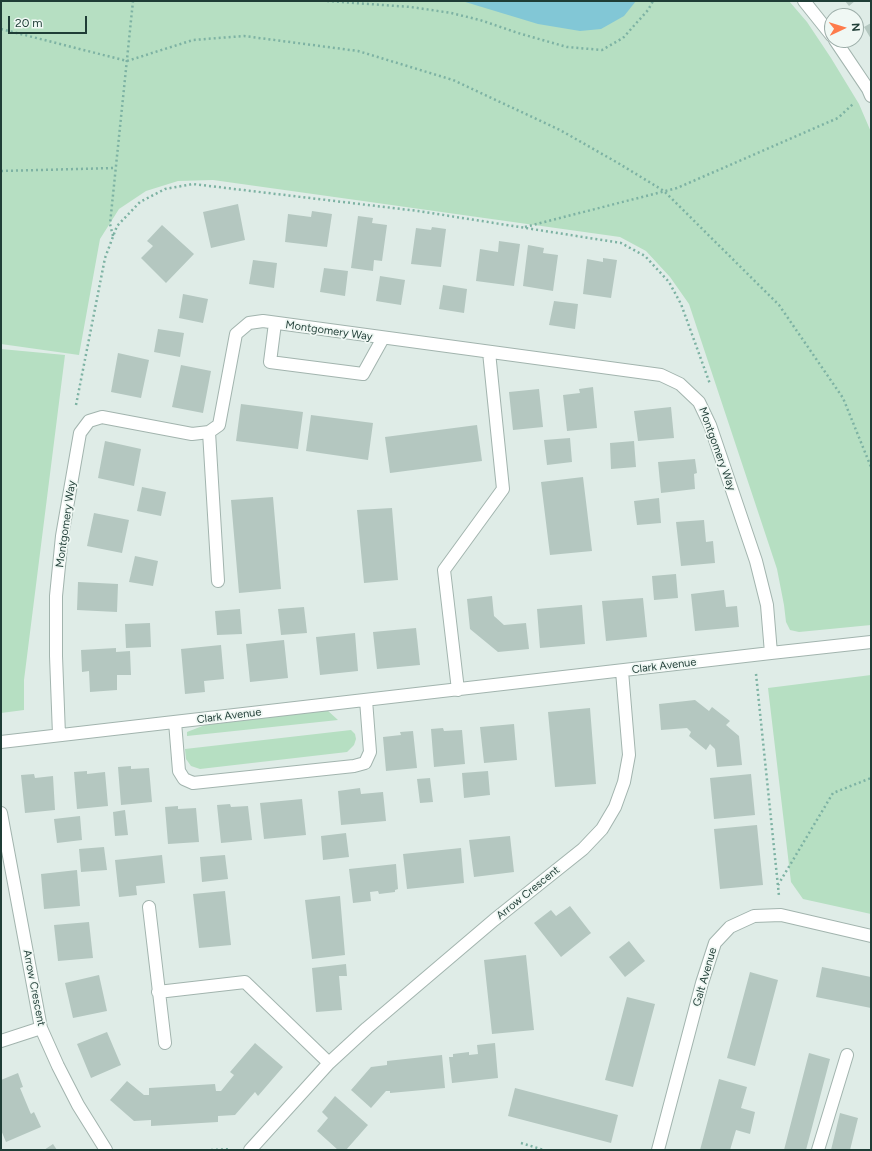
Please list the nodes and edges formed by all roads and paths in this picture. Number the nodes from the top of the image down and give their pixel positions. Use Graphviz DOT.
graph roads {
  1 [pos="133,1"];
  2 [pos="327,1"];
  3 [pos="653,1"];
  4 [pos="804,1"];
  5 [pos="824,26"];
  6 [pos="1,29"];
  7 [pos="840,48"];
  8 [pos="127,61"];
  9 [pos="870,93"];
  10 [pos="116,168"];
  11 [pos="1,171"];
  12 [pos="664,191"];
  13 [pos="523,228"];
  14 [pos="113,237"];
  15 [pos="275,323"];
  16 [pos="382,338"];
  17 [pos="489,352"];
  18 [pos="699,402"];
  19 [pos="209,432"];
  20 [pos="80,433"];
  21 [pos="871,467"];
  22 [pos="218,581"];
  23 [pos="871,642"];
  24 [pos="771,653"];
  25 [pos="754,655"];
  26 [pos="622,671"];
  27 [pos="458,690"];
  28 [pos="366,700"];
  29 [pos="175,722"];
  30 [pos="59,736"];
  31 [pos="1,742"];
  32 [pos="871,778"];
  33 [pos="1,813"];
  34 [pos="778,885"];
  35 [pos="150,907"];
  36 [pos="781,915"];
  37 [pos="871,936"];
  38 [pos="158,992"];
  39 [pos="41,1028"];
  40 [pos="1,1041"];
  41 [pos="165,1043"];
  42 [pos="847,1055"];
  43 [pos="329,1063"];
  44 [pos="521,1143"];
  45 [pos="106,1150"];
  46 [pos="250,1150"];
  47 [pos="544,1150"];
  48 [pos="658,1150"];
  49 [pos="818,1150"];
  1 -- 8 [label="path"];
  2 -- 3 [label="path"];
  4 -- 5 [label="street"];
  6 -- 8 [label="path"];
  7 -- 9 [label="street"];
  8 -- 10 [label="path"];
  8 -- 12 [label="path"];
  9 -- 12 [label="path"];
  10 -- 11 [label="path"];
  10 -- 14 [label="path"];
  12 -- 13 [label="path"];
  12 -- 21 [label="path"];
  13 -- 14 [label="path"];
  13 -- 18 [label="path"];
  14 -- 20 [label="path"];
  15 -- 16 [label="street, Montgomery Way"];
  15 -- 16 [label="street"];
  15 -- 19 [label="street, Montgomery Way"];
  16 -- 17 [label="street, Montgomery Way"];
  17 -- 18 [label="street, Montgomery Way"];
  17 -- 27 [label="street"];
  18 -- 24 [label="street, Montgomery Way"];
  19 -- 20 [label="street"];
  19 -- 22 [label="street"];
  20 -- 30 [label="street, Montgomery Way"];
  23 -- 24 [label="street, Clark Avenue"];
  24 -- 25 [label="street, Clark Avenue"];
  25 -- 26 [label="street, Clark Avenue"];
  25 -- 34 [label="path"];
  26 -- 27 [label="street, Clark Avenue"];
  26 -- 43 [label="street, Arrow Crescent"];
  27 -- 28 [label="street, Clark Avenue"];
  28 -- 29 [label="street, Clark Avenue"];
  28 -- 29 [label="street"];
  29 -- 30 [label="street, Clark Avenue"];
  30 -- 31 [label="street, Clark Avenue"];
  32 -- 34 [label="path"];
  33 -- 39 [label="street, Arrow Crescent"];
  34 -- 36 [label="path"];
  35 -- 38 [label="street"];
  36 -- 37 [label="street, Galt Avenue"];
  36 -- 48 [label="street, Galt Avenue"];
  38 -- 41 [label="street"];
  38 -- 43 [label="street"];
  39 -- 40 [label="street"];
  39 -- 45 [label="street, Arrow Crescent"];
  42 -- 49 [label="street"];
  43 -- 46 [label="street, Arrow Crescent"];
  44 -- 47 [label="path"];
}
